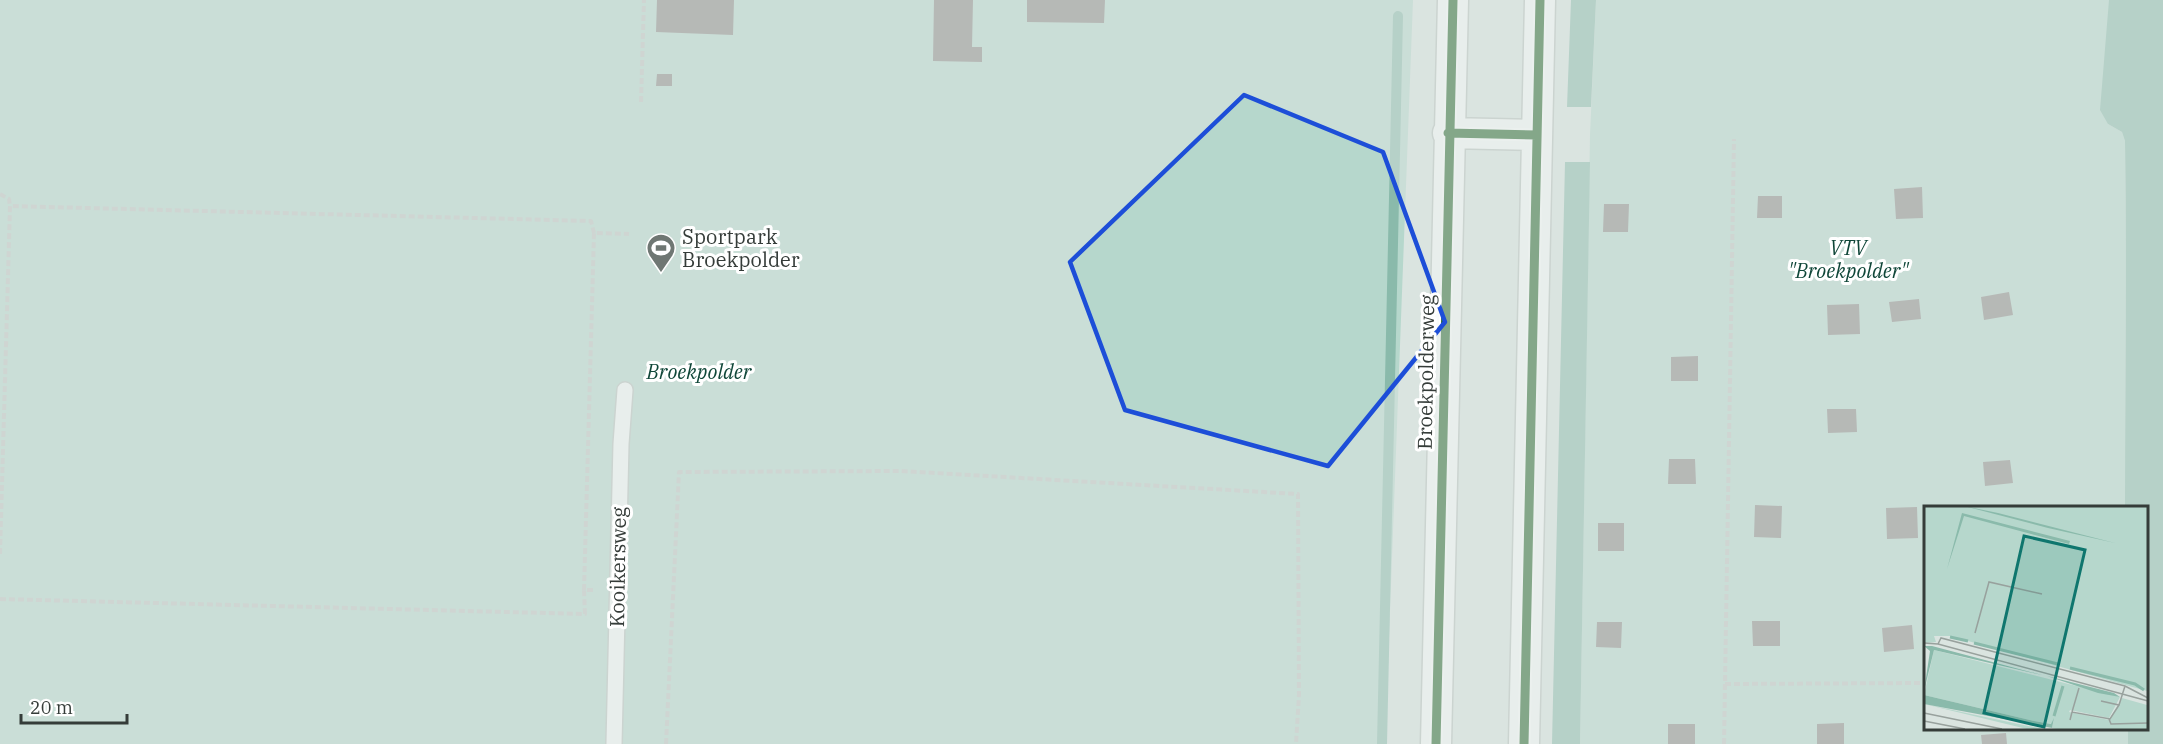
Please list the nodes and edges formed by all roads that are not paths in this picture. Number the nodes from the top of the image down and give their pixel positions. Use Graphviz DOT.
graph roads {
  1 [pos="1453,0"];
  2 [pos="1540,0"];
  3 [pos="1448,133"];
  4 [pos="1537,135"];
  5 [pos="625,390"];
  6 [pos="614,744"];
  7 [pos="1436,744"];
  8 [pos="1524,744"];
  1 -- 3 [label="street, Broekpolderweg"];
  2 -- 4 [label="street"];
  3 -- 4 [label="street"];
  3 -- 7 [label="street, Broekpolderweg"];
  4 -- 8 [label="street"];
  5 -- 6 [label="lane, Kooikersweg"];
}
